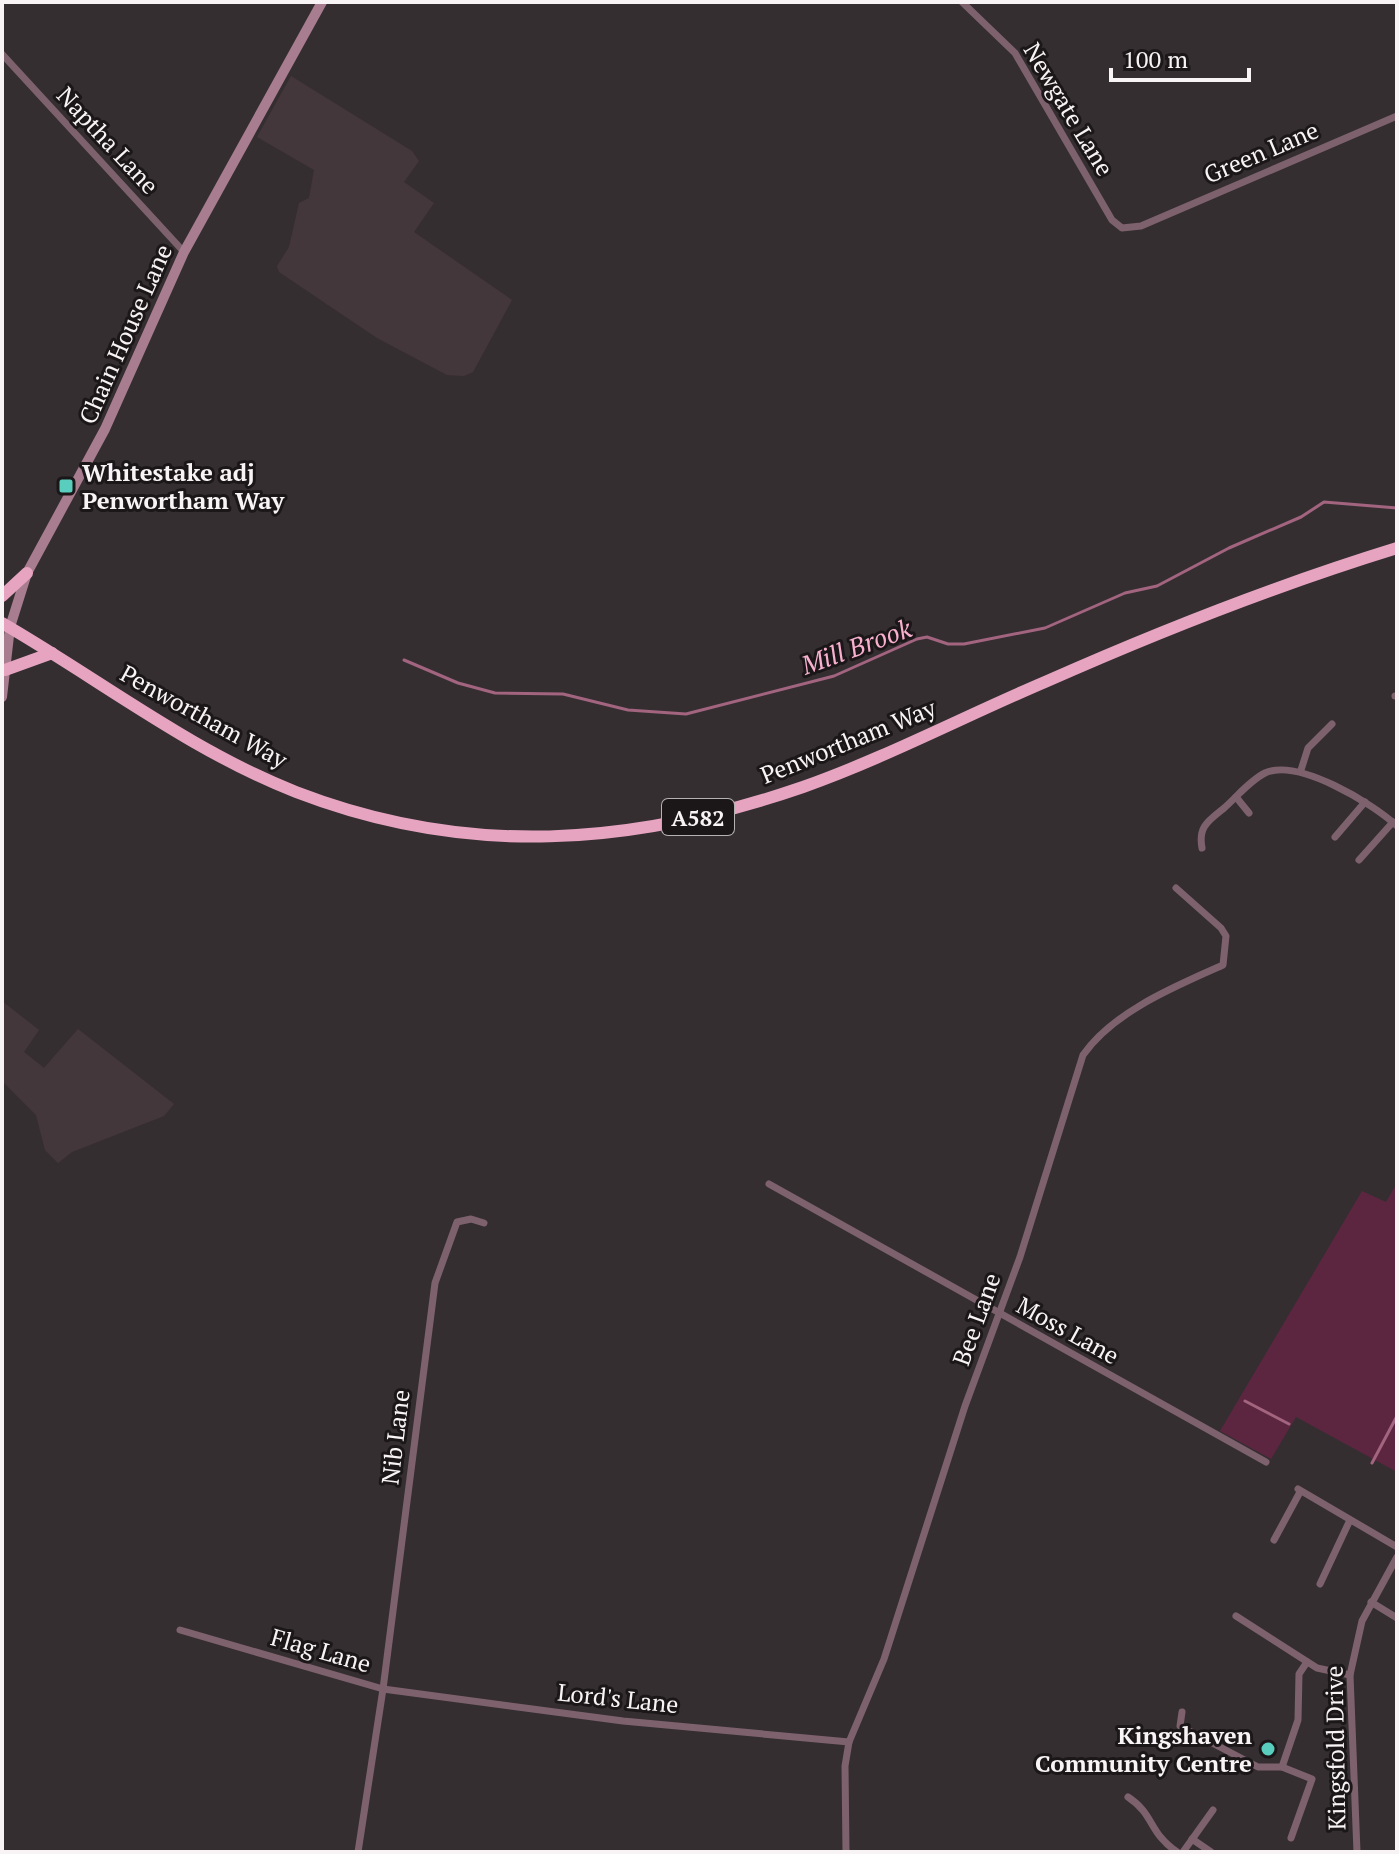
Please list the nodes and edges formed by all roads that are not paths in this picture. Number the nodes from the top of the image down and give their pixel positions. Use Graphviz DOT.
graph roads {
  1 [pos="322,2"];
  2 [pos="962,2"];
  3 [pos="2,54"];
  4 [pos="1397,116"];
  5 [pos="1141,226"];
  6 [pos="184,252"];
  7 [pos="1397,548"];
  8 [pos="27,573"];
  9 [pos="2,596"];
  10 [pos="6,625"];
  11 [pos="52,653"];
  12 [pos="5,670"];
  13 [pos="2,697"];
  14 [pos="1332,724"];
  15 [pos="1301,770"];
  16 [pos="1236,797"];
  17 [pos="1365,802"];
  18 [pos="1249,813"];
  19 [pos="1395,824"];
  20 [pos="1335,837"];
  21 [pos="1202,848"];
  22 [pos="1359,860"];
  23 [pos="1176,888"];
  24 [pos="769,1184"];
  25 [pos="484,1223"];
  26 [pos="1000,1315"];
  27 [pos="1266,1462"];
  28 [pos="1350,1520"];
  29 [pos="1274,1540"];
  30 [pos="1397,1547"];
  31 [pos="1397,1557"];
  32 [pos="1320,1584"];
  33 [pos="1371,1602"];
  34 [pos="1236,1616"];
  35 [pos="1397,1618"];
  36 [pos="180,1630"];
  37 [pos="1307,1662"];
  38 [pos="1350,1675"];
  39 [pos="383,1689"];
  40 [pos="1182,1712"];
  41 [pos="1168,1725"];
  42 [pos="1180,1726"];
  43 [pos="849,1742"];
  44 [pos="1282,1767"];
  45 [pos="1128,1797"];
  46 [pos="1213,1810"];
  47 [pos="1291,1838"];
  48 [pos="1192,1839"];
  49 [pos="358,1852"];
  50 [pos="846,1852"];
  51 [pos="1180,1852"];
  52 [pos="1211,1852"];
  53 [pos="1357,1852"];
  1 -- 6 [label="street, Chain House Lane"];
  2 -- 5 [label="street, Newgate Lane"];
  3 -- 6 [label="street, Naptha Lane"];
  4 -- 5 [label="street, Green Lane"];
  6 -- 8 [label="street, Chain House Lane"];
  7 -- 11 [label="highway, Penwortham Way / A582"];
  8 -- 9 [label="highway"];
  8 -- 10 [label="street, Chain House Lane"];
  10 -- 11 [label="highway, Penwortham Way / A582"];
  10 -- 12 [label="street, Chain House Lane"];
  11 -- 12 [label="highway"];
  12 -- 13 [label="street, Chain House Lane"];
  14 -- 15 [label="street"];
  15 -- 16 [label="street"];
  15 -- 17 [label="street"];
  16 -- 18 [label="street"];
  16 -- 21 [label="street"];
  17 -- 19 [label="street"];
  17 -- 20 [label="street"];
  19 -- 22 [label="street"];
  23 -- 26 [label="street, Bee Lane"];
  24 -- 26 [label="street, Moss Lane"];
  25 -- 39 [label="street, Nib Lane"];
  26 -- 27 [label="street, Moss Lane"];
  26 -- 43 [label="street, Bee Lane"];
  28 -- 29 [label="street"];
  28 -- 30 [label="street"];
  28 -- 32 [label="street"];
  31 -- 33 [label="street, Kingsfold Drive"];
  33 -- 35 [label="street"];
  33 -- 38 [label="street, Kingsfold Drive"];
  34 -- 37 [label="street"];
  36 -- 39 [label="street, Flag Lane"];
  37 -- 38 [label="street"];
  37 -- 44 [label="street"];
  38 -- 53 [label="street, Kingsfold Drive"];
  39 -- 43 [label="street, Lord's Lane"];
  39 -- 49 [label="street, Flag Lane"];
  40 -- 42 [label="street"];
  41 -- 42 [label="street"];
  42 -- 44 [label="street"];
  43 -- 50 [label="street, Bee Lane"];
  44 -- 47 [label="street"];
  45 -- 51 [label="street"];
  46 -- 48 [label="street"];
  48 -- 51 [label="street"];
  48 -- 52 [label="street"];
}
